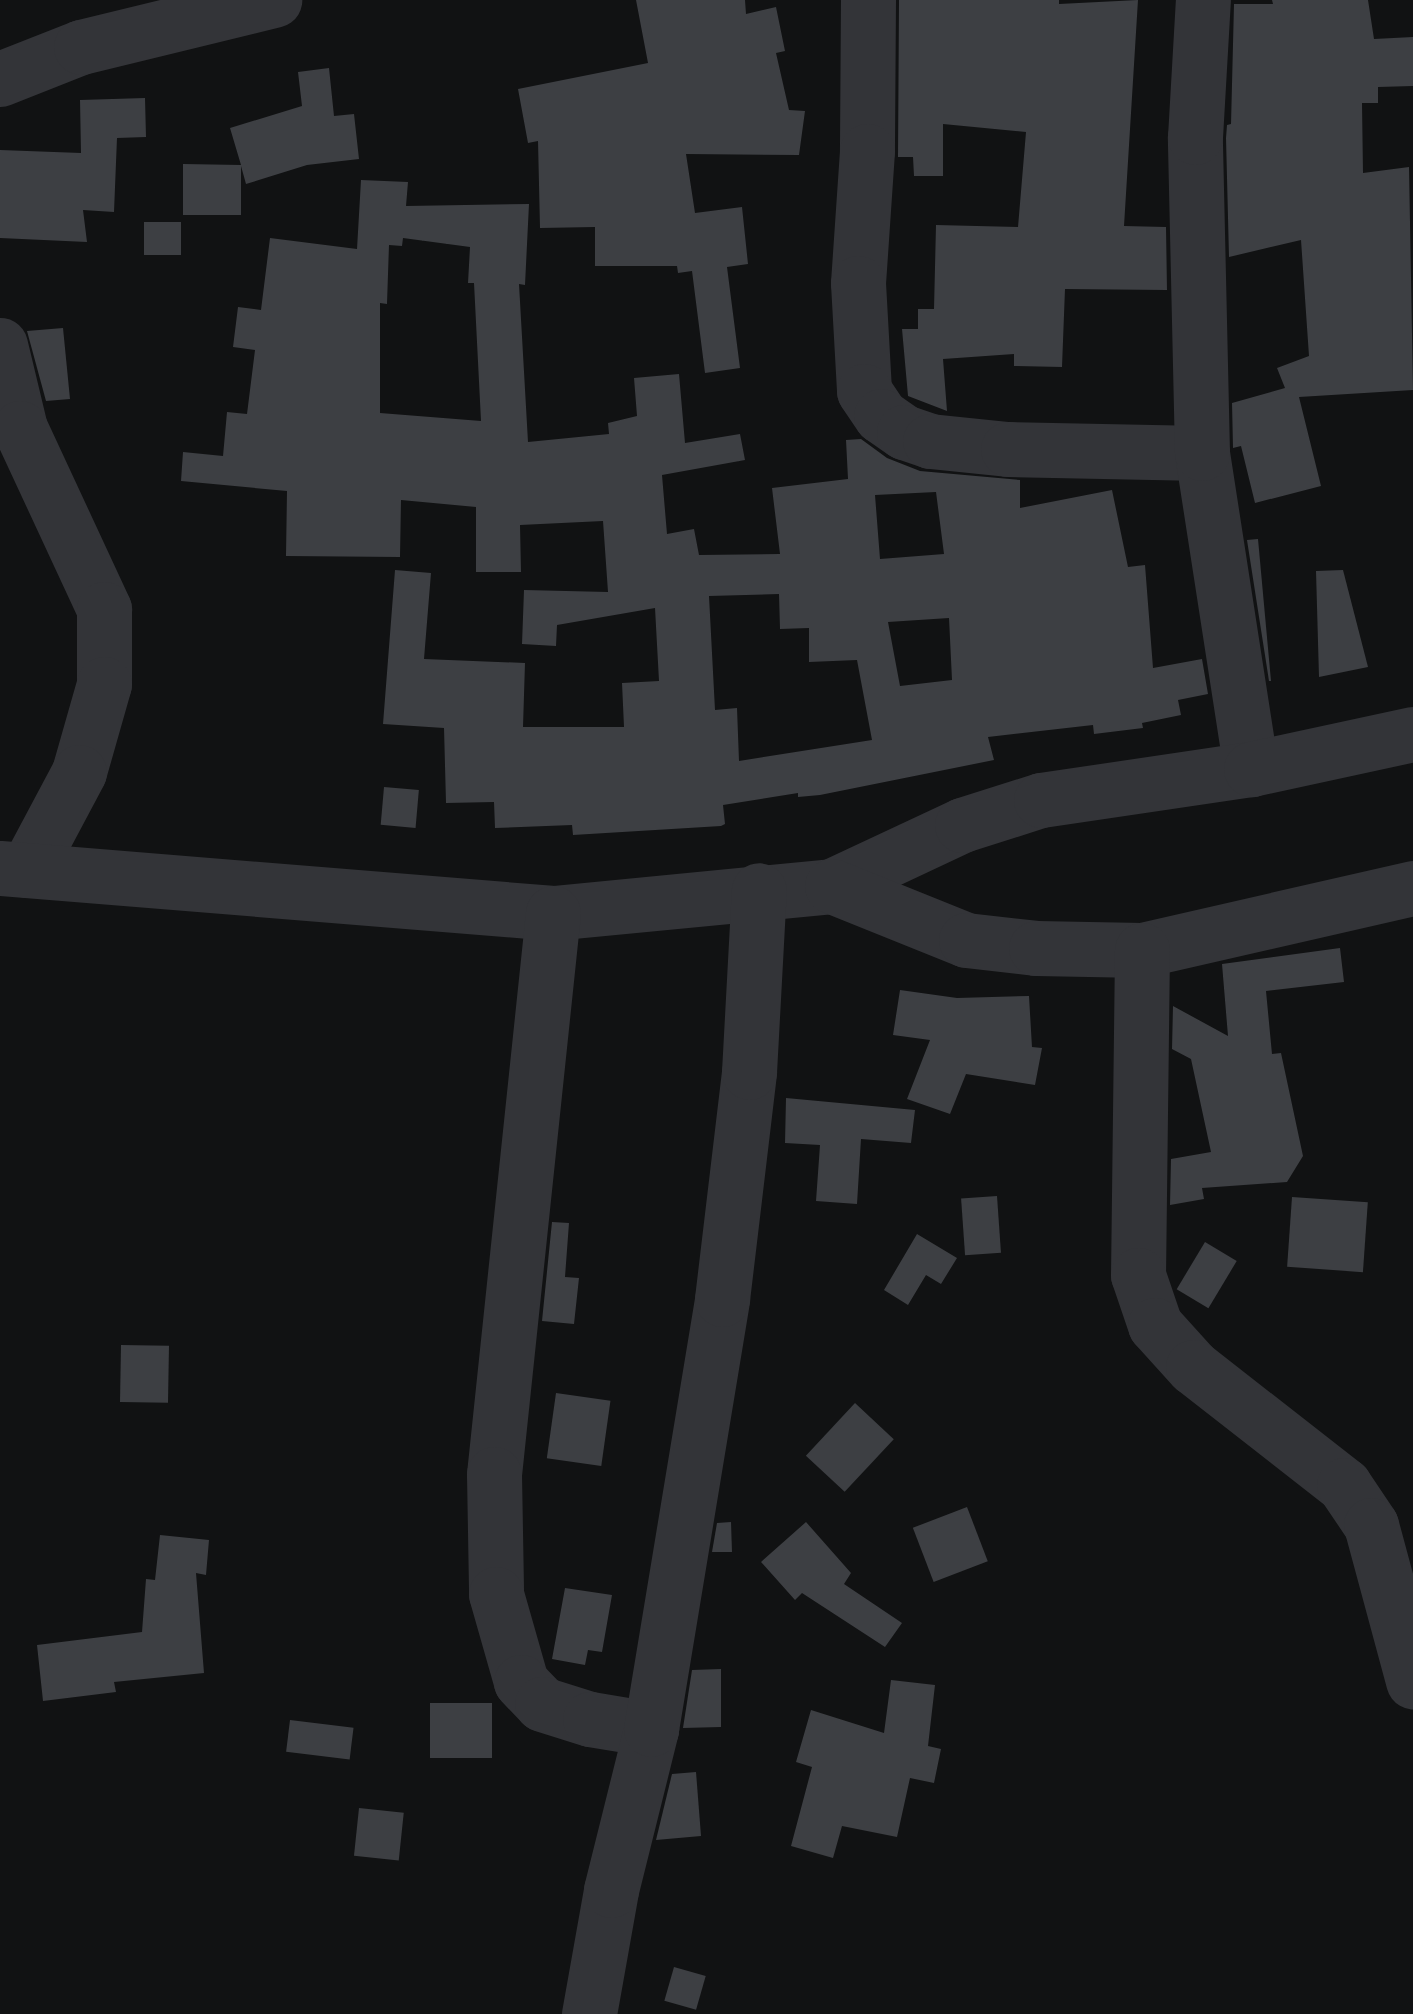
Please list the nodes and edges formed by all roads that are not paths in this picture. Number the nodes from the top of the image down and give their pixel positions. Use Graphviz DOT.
graph roads {
  1 [pos="274,0"];
  2 [pos="868,0"];
  3 [pos="1204,0"];
  4 [pos="0,79"];
  5 [pos="0,345"];
  6 [pos="1202,453"];
  7 [pos="1413,734"];
  8 [pos="1250,769"];
  9 [pos="14,869"];
  10 [pos="832,886"];
  11 [pos="1413,888"];
  12 [pos="759,890"];
  13 [pos="554,912"];
  14 [pos="1142,950"];
  15 [pos="1413,1682"];
  16 [pos="651,1729"];
  17 [pos="589,2014"];
  1 -- 4 [label="street"];
  2 -- 6 [label="street"];
  3 -- 6 [label="street"];
  5 -- 9 [label="street"];
  6 -- 8 [label="street"];
  7 -- 8 [label="street"];
  8 -- 10 [label="street"];
  9 -- 13 [label="street"];
  10 -- 12 [label="street"];
  10 -- 14 [label="street"];
  11 -- 14 [label="street"];
  12 -- 13 [label="street"];
  12 -- 16 [label="street"];
  13 -- 16 [label="street"];
  14 -- 15 [label="street"];
  16 -- 17 [label="street"];
}
